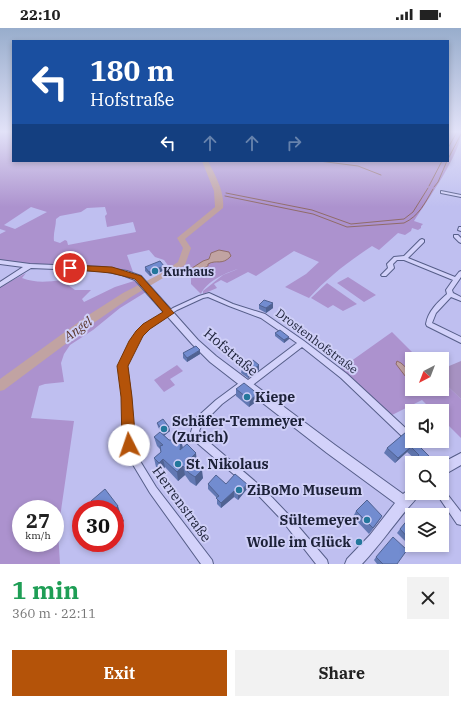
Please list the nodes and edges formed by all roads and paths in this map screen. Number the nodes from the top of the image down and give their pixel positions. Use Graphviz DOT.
graph roads {
  1 [pos="442,192"];
  2 [pos="461,196"];
  3 [pos="456,236"];
  4 [pos="422,241"];
  5 [pos="461,241"];
  6 [pos="405,258"];
  7 [pos="0,262"];
  8 [pos="30,266"];
  9 [pos="461,273"];
  10 [pos="384,275"];
  11 [pos="456,279"];
  12 [pos="0,285"];
  13 [pos="450,294"];
  14 [pos="461,299"];
  15 [pos="169,313"];
  16 [pos="461,340"];
  17 [pos="302,343"];
  18 [pos="246,384"];
  19 [pos="405,433"];
  20 [pos="461,459"];
  21 [pos="449,466"];
  22 [pos="405,495"];
  23 [pos="407,500"];
  24 [pos="446,500"];
  25 [pos="461,520"];
  26 [pos="208,564"];
  27 [pos="323,564"];
  28 [pos="352,564"];
  1 -- 2 [label="street"];
  3 -- 5 [label="street"];
  4 -- 6 [label="street"];
  6 -- 10 [label="street"];
  6 -- 11 [label="street"];
  7 -- 8 [label="street, Hofstraße"];
  8 -- 12 [label="street"];
  8 -- 15 [label="street, Hofstraße"];
  9 -- 11 [label="street"];
  11 -- 13 [label="street"];
  13 -- 14 [label="street"];
  13 -- 16 [label="street"];
  15 -- 17 [label="street, Drostenhofstraße"];
  15 -- 18 [label="street, Hofstraße"];
  15 -- 26 [label="street, Herrenstraße"];
  17 -- 18 [label="street"];
  17 -- 19 [label="street, Drostenhofstraße"];
  18 -- 22 [label="street, Hofstraße"];
  18 -- 27 [label="street"];
  20 -- 21 [label="street"];
  23 -- 28 [label="street"];
  24 -- 25 [label="street"];
}
